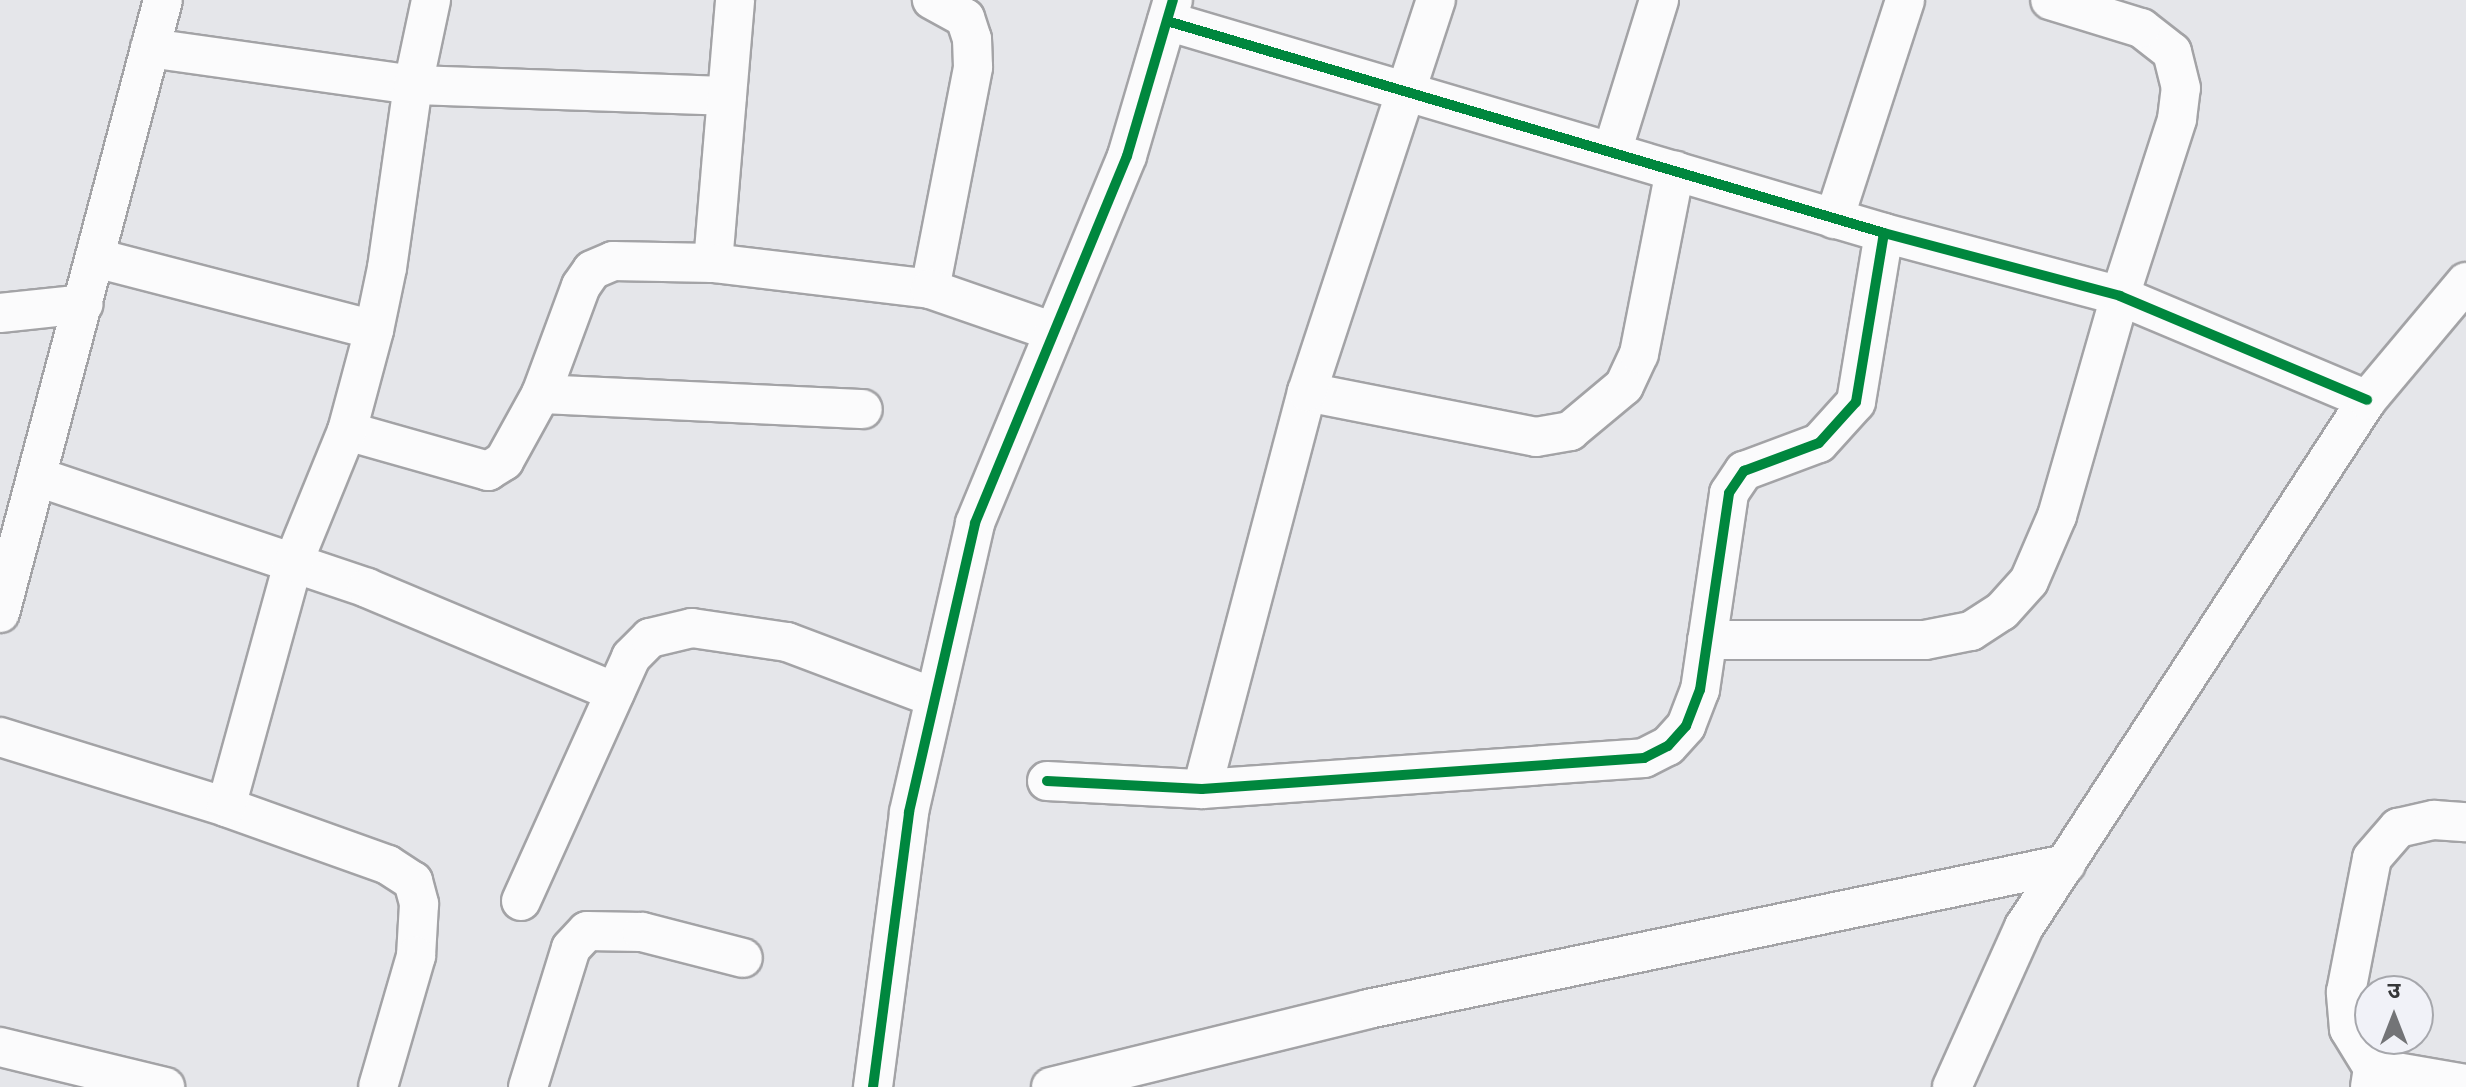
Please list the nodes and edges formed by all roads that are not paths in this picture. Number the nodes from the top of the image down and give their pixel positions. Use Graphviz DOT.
graph roads {
  1 [pos="431,0"];
  2 [pos="735,0"];
  3 [pos="932,0"];
  4 [pos="1436,0"];
  5 [pos="1659,0"];
  6 [pos="1905,0"];
  7 [pos="2050,0"];
  8 [pos="1170,10"];
  9 [pos="150,15"];
  10 [pos="413,85"];
  11 [pos="1407,94"];
  12 [pos="727,96"];
  13 [pos="1612,152"];
  14 [pos="1675,171"];
  15 [pos="1834,219"];
  16 [pos="1884,233"];
  17 [pos="96,258"];
  18 [pos="713,263"];
  19 [pos="2466,282"];
  20 [pos="930,289"];
  21 [pos="2120,296"];
  22 [pos="84,304"];
  23 [pos="0,313"];
  24 [pos="374,330"];
  25 [pos="1054,332"];
  26 [pos="1307,392"];
  27 [pos="541,394"];
  28 [pos="2367,400"];
  29 [pos="863,409"];
  30 [pos="347,431"];
  31 [pos="38,477"];
  32 [pos="293,563"];
  33 [pos="0,613"];
  34 [pos="1707,640"];
  35 [pos="615,692"];
  36 [pos="935,698"];
  37 [pos="0,737"];
  38 [pos="1047,781"];
  39 [pos="1202,789"];
  40 [pos="226,807"];
  41 [pos="2466,822"];
  42 [pos="2066,864"];
  43 [pos="521,901"];
  44 [pos="743,958"];
  45 [pos="0,1047"];
  46 [pos="2371,1078"];
  47 [pos="2466,1084"];
  48 [pos="165,1087"];
  49 [pos="378,1087"];
  50 [pos="528,1087"];
  51 [pos="873,1087"];
  52 [pos="1051,1087"];
  53 [pos="1952,1087"];
  1 -- 10 [label="street"];
  2 -- 12 [label="street"];
  3 -- 20 [label="street"];
  4 -- 11 [label="street"];
  5 -- 13 [label="street"];
  6 -- 15 [label="street"];
  7 -- 21 [label="street"];
  8 -- 11 [label="street"];
  8 -- 25 [label="street"];
  9 -- 10 [label="street"];
  9 -- 17 [label="street"];
  10 -- 12 [label="street"];
  10 -- 24 [label="street"];
  11 -- 13 [label="street"];
  11 -- 26 [label="street"];
  12 -- 18 [label="street"];
  13 -- 14 [label="street"];
  14 -- 15 [label="street"];
  14 -- 26 [label="street"];
  15 -- 16 [label="street"];
  16 -- 21 [label="street"];
  16 -- 34 [label="street"];
  17 -- 22 [label="street"];
  17 -- 24 [label="street"];
  18 -- 20 [label="street"];
  18 -- 27 [label="street"];
  19 -- 28 [label="street"];
  20 -- 25 [label="street"];
  21 -- 28 [label="street"];
  21 -- 34 [label="street"];
  22 -- 23 [label="street"];
  22 -- 31 [label="street"];
  24 -- 30 [label="street"];
  25 -- 36 [label="street"];
  26 -- 39 [label="street"];
  27 -- 29 [label="street"];
  27 -- 30 [label="street"];
  28 -- 42 [label="street"];
  30 -- 32 [label="street"];
  31 -- 32 [label="street"];
  31 -- 33 [label="street"];
  32 -- 35 [label="street"];
  32 -- 40 [label="street"];
  34 -- 39 [label="street"];
  35 -- 36 [label="street"];
  35 -- 43 [label="street"];
  36 -- 51 [label="street"];
  37 -- 40 [label="street"];
  38 -- 39 [label="street"];
  40 -- 49 [label="street"];
  41 -- 46 [label="street"];
  42 -- 52 [label="street"];
  42 -- 53 [label="street"];
  44 -- 50 [label="street"];
  45 -- 48 [label="street"];
  46 -- 47 [label="street"];
}
